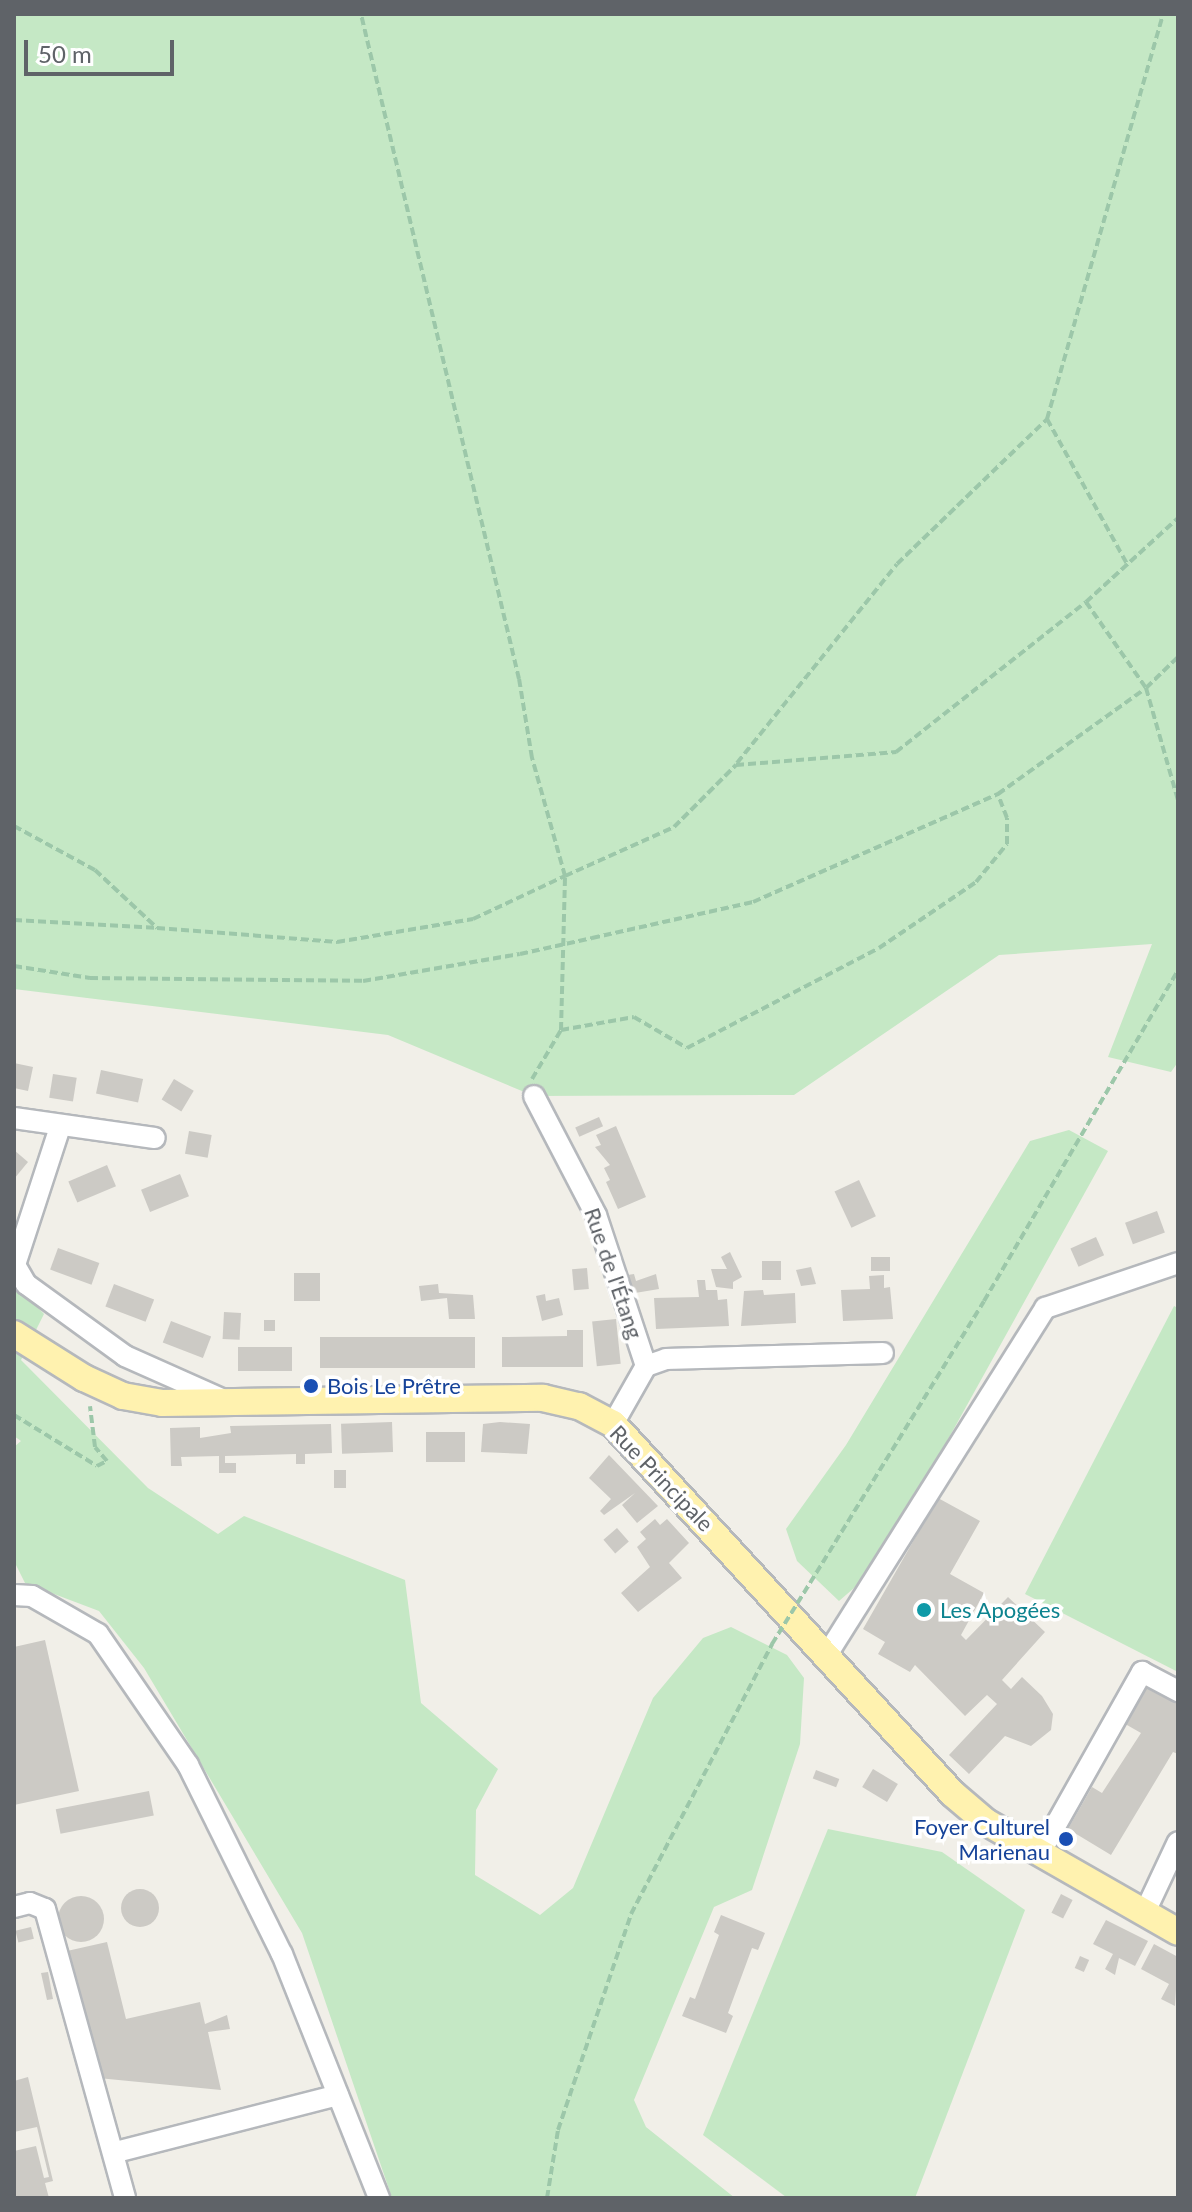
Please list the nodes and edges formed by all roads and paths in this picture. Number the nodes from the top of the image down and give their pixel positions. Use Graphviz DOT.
graph roads {
  1 [pos="361,14"];
  2 [pos="1163,14"];
  3 [pos="1047,419"];
  4 [pos="1178,518"];
  5 [pos="1127,564"];
  6 [pos="1086,602"];
  7 [pos="1178,657"];
  8 [pos="1146,688"];
  9 [pos="736,765"];
  10 [pos="998,794"];
  11 [pos="1178,800"];
  12 [pos="14,826"];
  13 [pos="565,876"];
  14 [pos="14,920"];
  15 [pos="157,928"];
  16 [pos="14,966"];
  17 [pos="1178,970"];
  18 [pos="561,1030"];
  19 [pos="534,1096"];
  20 [pos="14,1118"];
  21 [pos="60,1127"];
  22 [pos="155,1138"];
  23 [pos="1178,1263"];
  24 [pos="14,1334"];
  25 [pos="883,1353"];
  26 [pos="646,1366"];
  27 [pos="98,1384"];
  28 [pos="228,1401"];
  29 [pos="14,1415"];
  30 [pos="613,1424"];
  31 [pos="14,1595"];
  32 [pos="828,1653"];
  33 [pos="1178,1691"];
  34 [pos="1178,1842"];
  35 [pos="1040,1853"];
  36 [pos="14,1907"];
  37 [pos="1145,1912"];
  38 [pos="1178,1932"];
  39 [pos="338,2095"];
  40 [pos="116,2152"];
  41 [pos="125,2198"];
  42 [pos="379,2198"];
  43 [pos="547,2198"];
  1 -- 13 [label="path"];
  2 -- 3 [label="path"];
  3 -- 5 [label="path"];
  3 -- 9 [label="path"];
  4 -- 5 [label="path"];
  5 -- 6 [label="path"];
  6 -- 8 [label="path"];
  6 -- 9 [label="path"];
  7 -- 8 [label="path"];
  8 -- 10 [label="path"];
  8 -- 11 [label="path"];
  9 -- 13 [label="path"];
  10 -- 16 [label="path, bridge"];
  10 -- 18 [label="path"];
  12 -- 15 [label="path"];
  13 -- 15 [label="path"];
  13 -- 18 [label="path"];
  14 -- 15 [label="path"];
  17 -- 43 [label="path, bridge"];
  18 -- 19 [label="path"];
  19 -- 26 [label="street, Rue de l'Étang"];
  20 -- 21 [label="street"];
  21 -- 22 [label="street"];
  21 -- 28 [label="street"];
  23 -- 32 [label="street"];
  24 -- 27 [label="main road, Rue Principale"];
  25 -- 26 [label="street, Rue de l'Étang"];
  26 -- 30 [label="street, Rue de l'Étang"];
  27 -- 28 [label="main road, Rue Principale"];
  27 -- 29 [label="path"];
  28 -- 30 [label="main road, Rue Principale"];
  30 -- 32 [label="main road, Rue Principale"];
  31 -- 39 [label="street"];
  32 -- 35 [label="main road, Rue Principale"];
  33 -- 35 [label="street"];
  34 -- 37 [label="street"];
  35 -- 37 [label="main road, Rue Principale"];
  36 -- 40 [label="street"];
  37 -- 38 [label="main road, Rue Principale"];
  39 -- 40 [label="street"];
  39 -- 42 [label="street"];
  40 -- 41 [label="street"];
}
